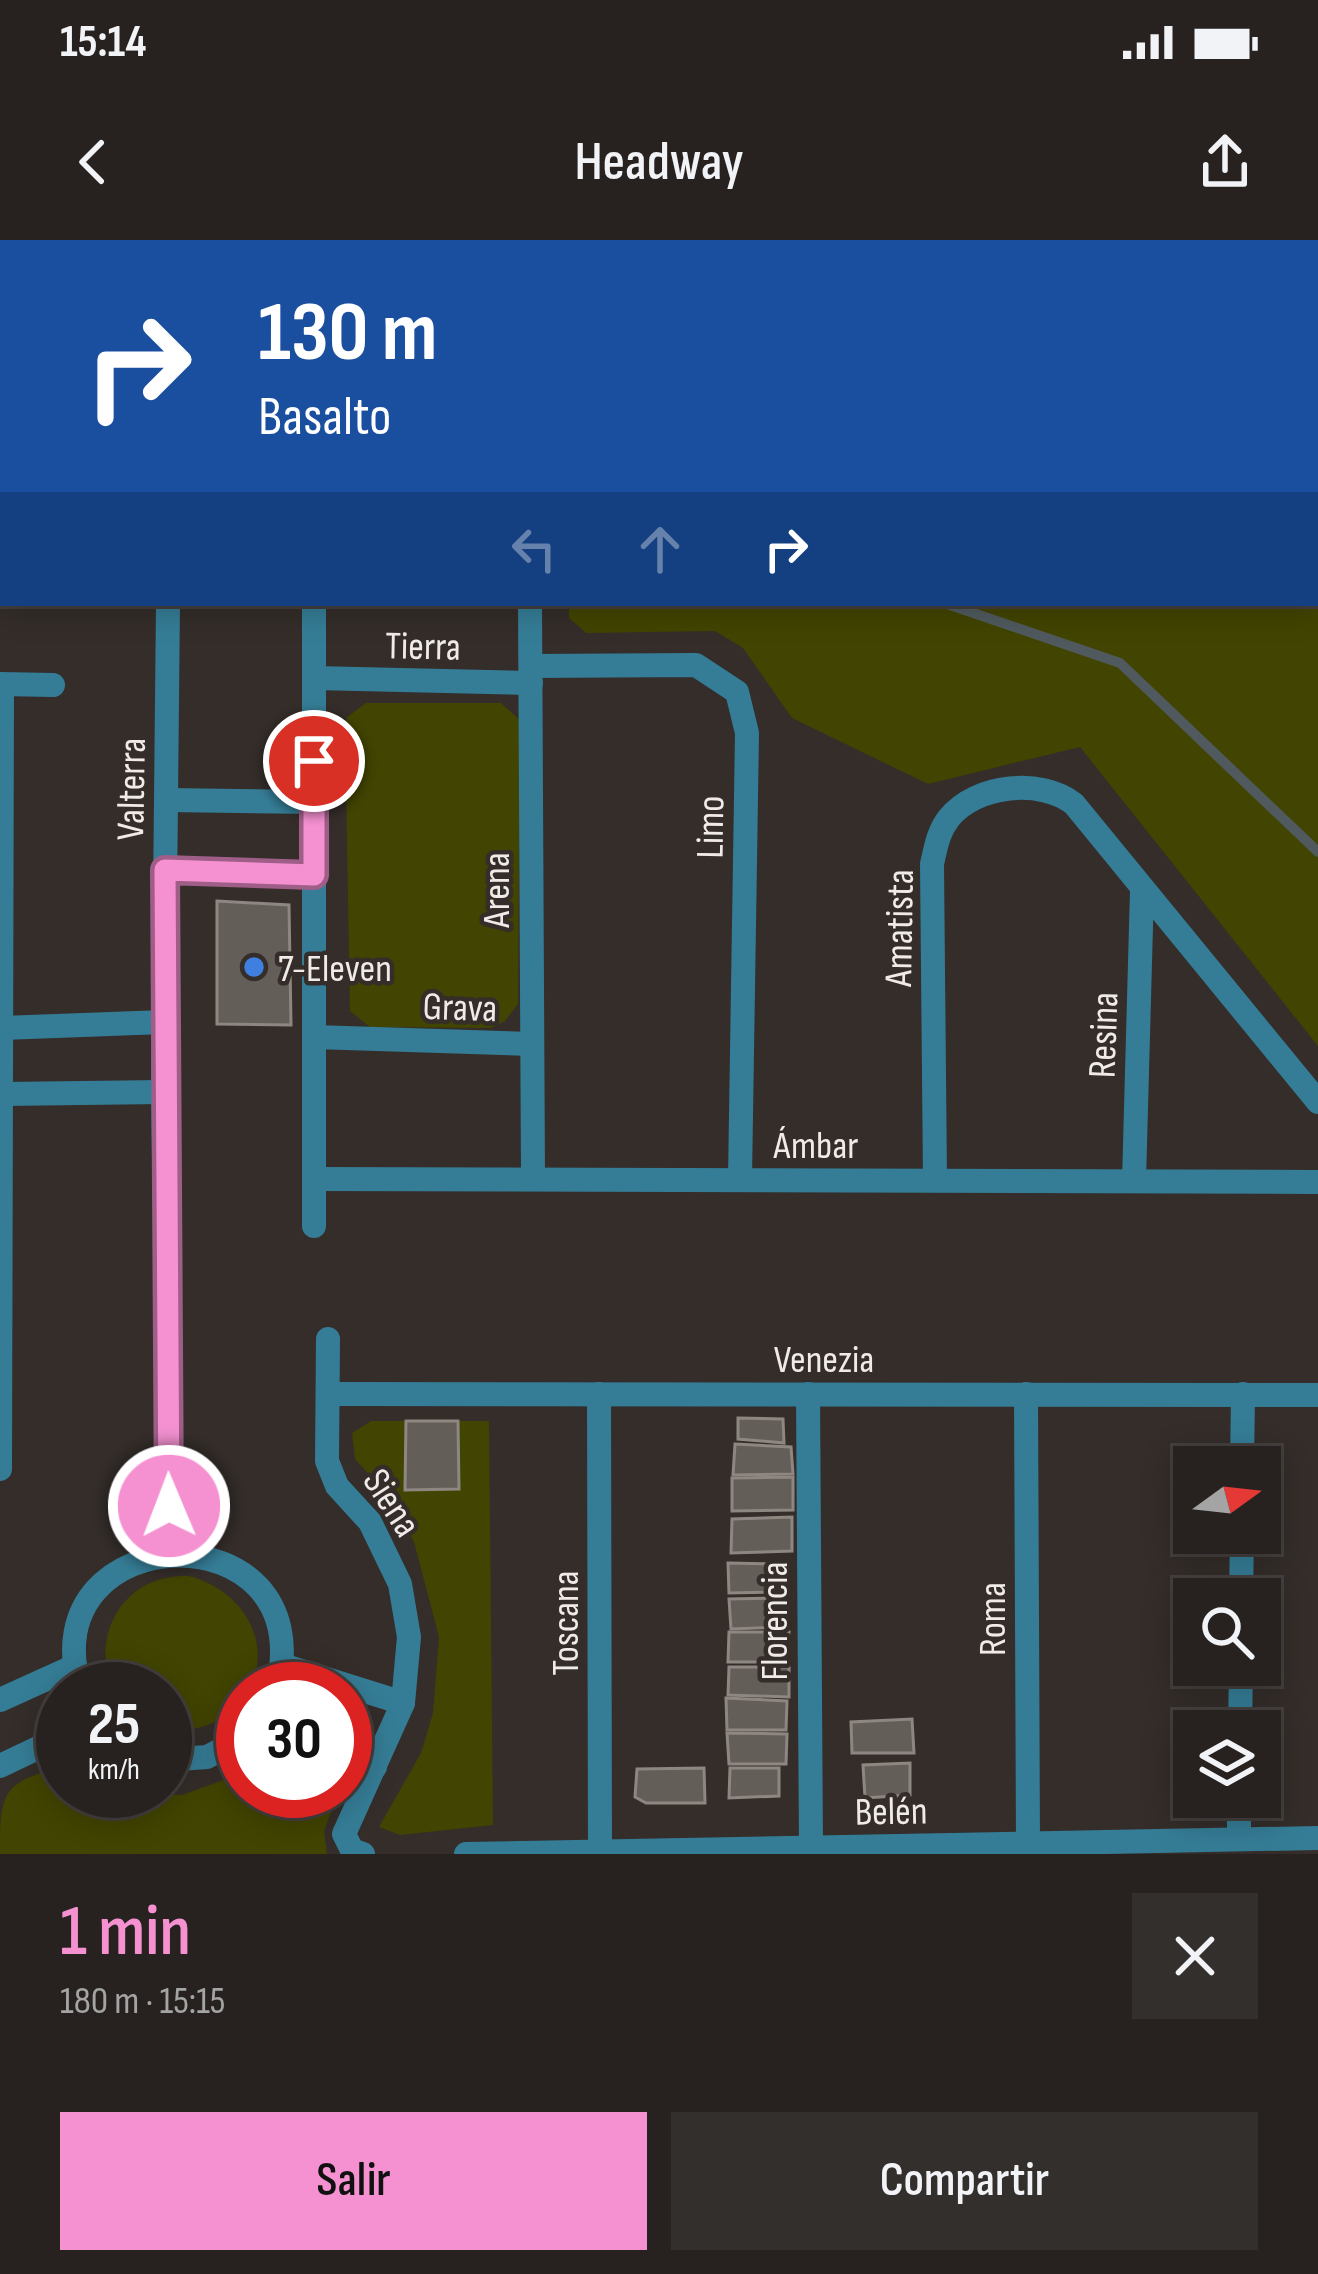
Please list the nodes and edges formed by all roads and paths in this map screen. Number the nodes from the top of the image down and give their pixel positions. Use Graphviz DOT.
graph roads {
  1 [pos="168,606"];
  2 [pos="314,606"];
  3 [pos="530,606"];
  4 [pos="531,674"];
  5 [pos="314,678"];
  6 [pos="1,684"];
  7 [pos="53,685"];
  8 [pos="166,800"];
  9 [pos="314,802"];
  10 [pos="165,870"];
  11 [pos="314,875"];
  12 [pos="1142,890"];
  13 [pos="1,897"];
  14 [pos="164,1022"];
  15 [pos="2,1028"];
  16 [pos="314,1037"];
  17 [pos="532,1044"];
  18 [pos="163,1092"];
  19 [pos="2,1094"];
  20 [pos="1318,1102"];
  21 [pos="532,1178"];
  22 [pos="740,1179"];
  23 [pos="314,1180"];
  24 [pos="935,1180"];
  25 [pos="1134,1181"];
  26 [pos="1318,1182"];
  27 [pos="314,1226"];
  28 [pos="1,1235"];
  29 [pos="328,1339"];
  30 [pos="329,1394"];
  31 [pos="599,1394"];
  32 [pos="808,1394"];
  33 [pos="1026,1394"];
  34 [pos="1243,1394"];
  35 [pos="1318,1395"];
  36 [pos="0,1421"];
  37 [pos="1242,1446"];
  38 [pos="0,1469"];
  39 [pos="170,1552"];
  40 [pos="77,1662"];
  41 [pos="278,1662"];
  42 [pos="36,1689"];
  43 [pos="372,1696"];
  44 [pos="0,1700"];
  45 [pos="403,1702"];
  46 [pos="36,1749"];
  47 [pos="0,1766"];
  48 [pos="372,1766"];
  49 [pos="375,1767"];
  50 [pos="1239,1818"];
  51 [pos="1318,1838"];
  52 [pos="1239,1839"];
  53 [pos="1028,1843"];
  54 [pos="811,1847"];
  55 [pos="600,1851"];
  56 [pos="363,1854"];
  57 [pos="466,1854"];
  1 -- 8 [label="street, Valterra"];
  2 -- 5 [label="street"];
  3 -- 4 [label="street, Arena"];
  4 -- 5 [label="street, Tierra"];
  4 -- 17 [label="street, Arena"];
  4 -- 22 [label="street, Limo"];
  5 -- 9 [label="street"];
  6 -- 7 [label="street"];
  6 -- 13 [label="street"];
  8 -- 9 [label="street"];
  8 -- 10 [label="street, Valterra"];
  9 -- 11 [label="street"];
  10 -- 11 [label="street"];
  10 -- 14 [label="street, Valterra"];
  11 -- 16 [label="street"];
  12 -- 20 [label="street"];
  12 -- 24 [label="street, Amatista"];
  12 -- 25 [label="street, Resina"];
  13 -- 15 [label="street"];
  14 -- 15 [label="street"];
  14 -- 18 [label="street, Valterra"];
  15 -- 19 [label="street"];
  16 -- 17 [label="street, Grava"];
  16 -- 23 [label="street"];
  17 -- 21 [label="street, Arena"];
  18 -- 19 [label="street"];
  18 -- 39 [label="street, Valterra"];
  19 -- 28 [label="street"];
  21 -- 22 [label="street, Ámbar"];
  21 -- 23 [label="street, Ámbar"];
  22 -- 24 [label="street, Ámbar"];
  23 -- 27 [label="street"];
  24 -- 25 [label="street, Ámbar"];
  25 -- 26 [label="street, Ámbar"];
  28 -- 36 [label="street"];
  29 -- 30 [label="street, Siena"];
  30 -- 31 [label="street, Venezia"];
  30 -- 45 [label="street, Siena"];
  31 -- 32 [label="street, Venezia"];
  31 -- 55 [label="street, Toscana"];
  32 -- 33 [label="street, Venezia"];
  32 -- 54 [label="street, Florencia"];
  33 -- 34 [label="street, Venezia"];
  33 -- 53 [label="street, Roma"];
  34 -- 35 [label="street, Venezia"];
  34 -- 37 [label="street"];
  36 -- 38 [label="street"];
  39 -- 40 [label="street"];
  39 -- 41 [label="street"];
  42 -- 44 [label="street"];
  43 -- 45 [label="street"];
  45 -- 49 [label="street, Siena"];
  46 -- 47 [label="street"];
  48 -- 49 [label="street"];
  49 -- 56 [label="street, Siena"];
  50 -- 52 [label="street"];
  51 -- 52 [label="street, Belén"];
  52 -- 53 [label="street, Belén"];
  53 -- 54 [label="street, Belén"];
  54 -- 55 [label="street, Belén"];
  55 -- 57 [label="street, Belén"];
}
